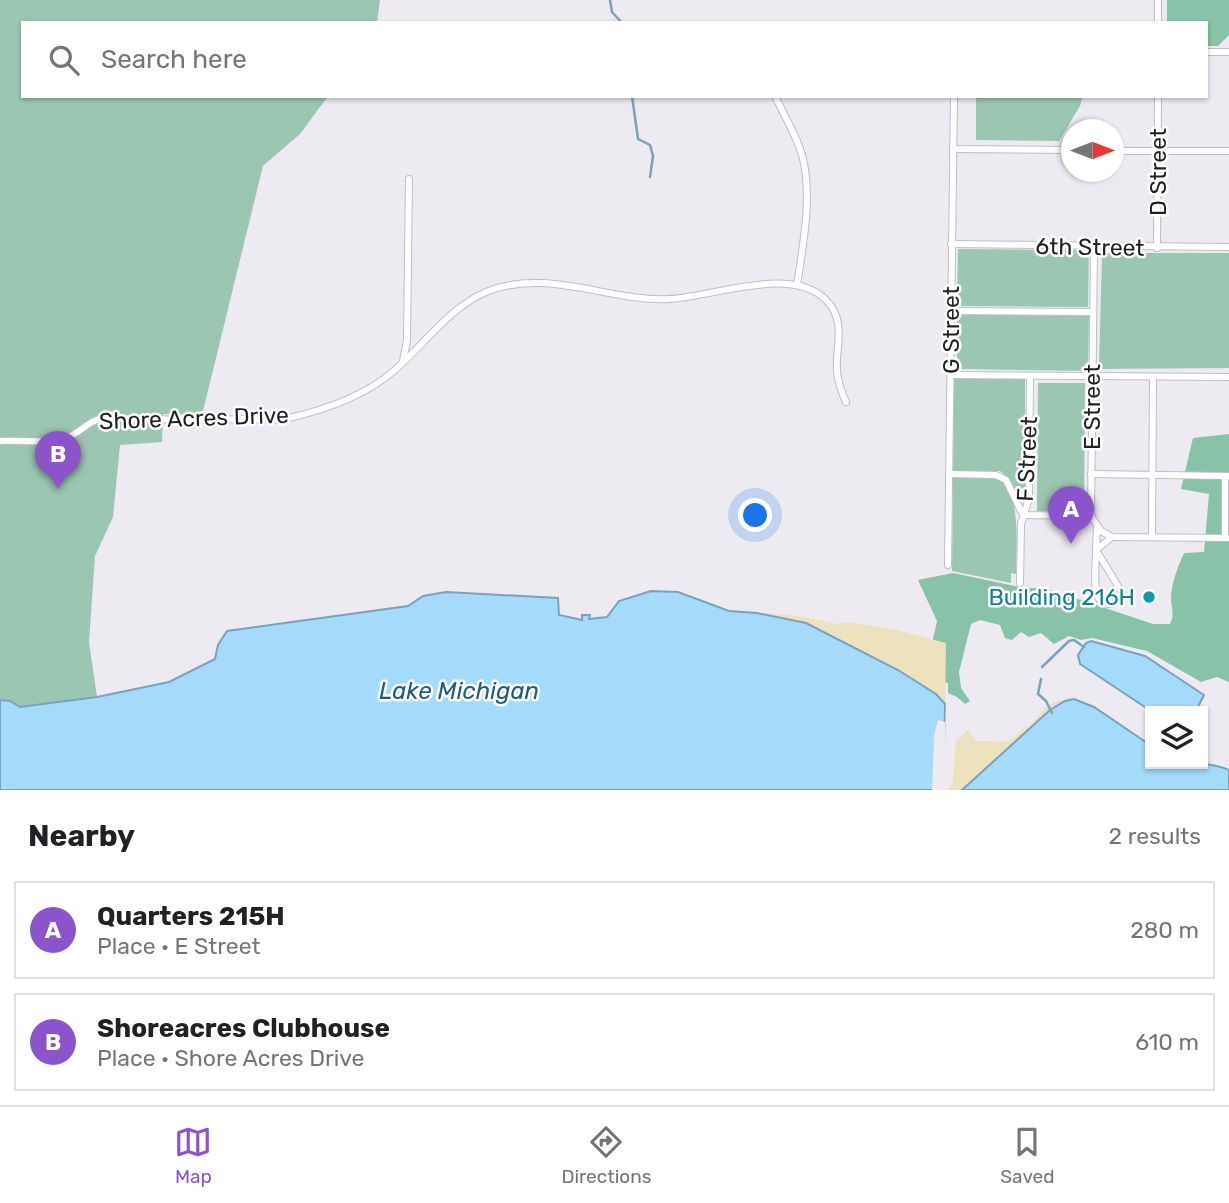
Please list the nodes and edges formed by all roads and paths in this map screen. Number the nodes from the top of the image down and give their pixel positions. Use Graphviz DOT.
graph roads {
  1 [pos="1158,0"];
  2 [pos="1158,21"];
  3 [pos="1208,52"];
  4 [pos="1229,52"];
  5 [pos="776,98"];
  6 [pos="954,98"];
  7 [pos="1158,98"];
  8 [pos="953,149"];
  9 [pos="1061,150"];
  10 [pos="1124,151"];
  11 [pos="1157,151"];
  12 [pos="1229,151"];
  13 [pos="409,179"];
  14 [pos="951,244"];
  15 [pos="1094,247"];
  16 [pos="1229,247"];
  17 [pos="1157,248"];
  18 [pos="797,285"];
  19 [pos="951,311"];
  20 [pos="1093,312"];
  21 [pos="403,363"];
  22 [pos="951,375"];
  23 [pos="1030,376"];
  24 [pos="1092,376"];
  25 [pos="1153,377"];
  26 [pos="1229,377"];
  27 [pos="846,402"];
  28 [pos="0,441"];
  29 [pos="949,474"];
  30 [pos="1091,474"];
  31 [pos="1153,475"];
  32 [pos="1227,476"];
  33 [pos="1227,503"];
  34 [pos="1023,515"];
  35 [pos="1091,516"];
  36 [pos="1097,525"];
  37 [pos="1112,537"];
  38 [pos="1153,537"];
  39 [pos="1227,538"];
  40 [pos="1096,550"];
  41 [pos="948,565"];
  42 [pos="1020,583"];
  1 -- 2 [label="street"];
  3 -- 4 [label="street"];
  5 -- 18 [label="street"];
  6 -- 8 [label="street, G Street"];
  7 -- 11 [label="street, D Street"];
  8 -- 9 [label="street"];
  8 -- 14 [label="street, G Street"];
  10 -- 11 [label="street"];
  11 -- 12 [label="street"];
  11 -- 17 [label="street, D Street"];
  13 -- 21 [label="street"];
  14 -- 15 [label="street, 6th Street"];
  14 -- 19 [label="street, G Street"];
  15 -- 17 [label="street, 6th Street"];
  15 -- 20 [label="street, E Street"];
  16 -- 17 [label="street, 6th Street"];
  18 -- 21 [label="street, Shore Acres Drive"];
  18 -- 27 [label="street, Shore Acres Drive"];
  19 -- 20 [label="street"];
  19 -- 22 [label="street, G Street"];
  20 -- 24 [label="street, E Street"];
  21 -- 28 [label="street, Shore Acres Drive"];
  22 -- 23 [label="street"];
  22 -- 29 [label="street, G Street"];
  23 -- 24 [label="street"];
  23 -- 34 [label="street, F Street"];
  24 -- 25 [label="street"];
  24 -- 30 [label="street, E Street"];
  25 -- 26 [label="street"];
  25 -- 31 [label="street"];
  29 -- 34 [label="street"];
  29 -- 41 [label="street, G Street"];
  30 -- 31 [label="street"];
  30 -- 35 [label="street, E Street"];
  31 -- 32 [label="street"];
  31 -- 38 [label="street"];
  32 -- 33 [label="street"];
  33 -- 39 [label="street"];
  34 -- 35 [label="street"];
  34 -- 42 [label="street, F Street"];
  35 -- 36 [label="street"];
  36 -- 37 [label="street"];
  36 -- 40 [label="street"];
  37 -- 38 [label="street"];
  37 -- 40 [label="street"];
  38 -- 39 [label="street"];
  40 -- 40 [label="street"];
}
